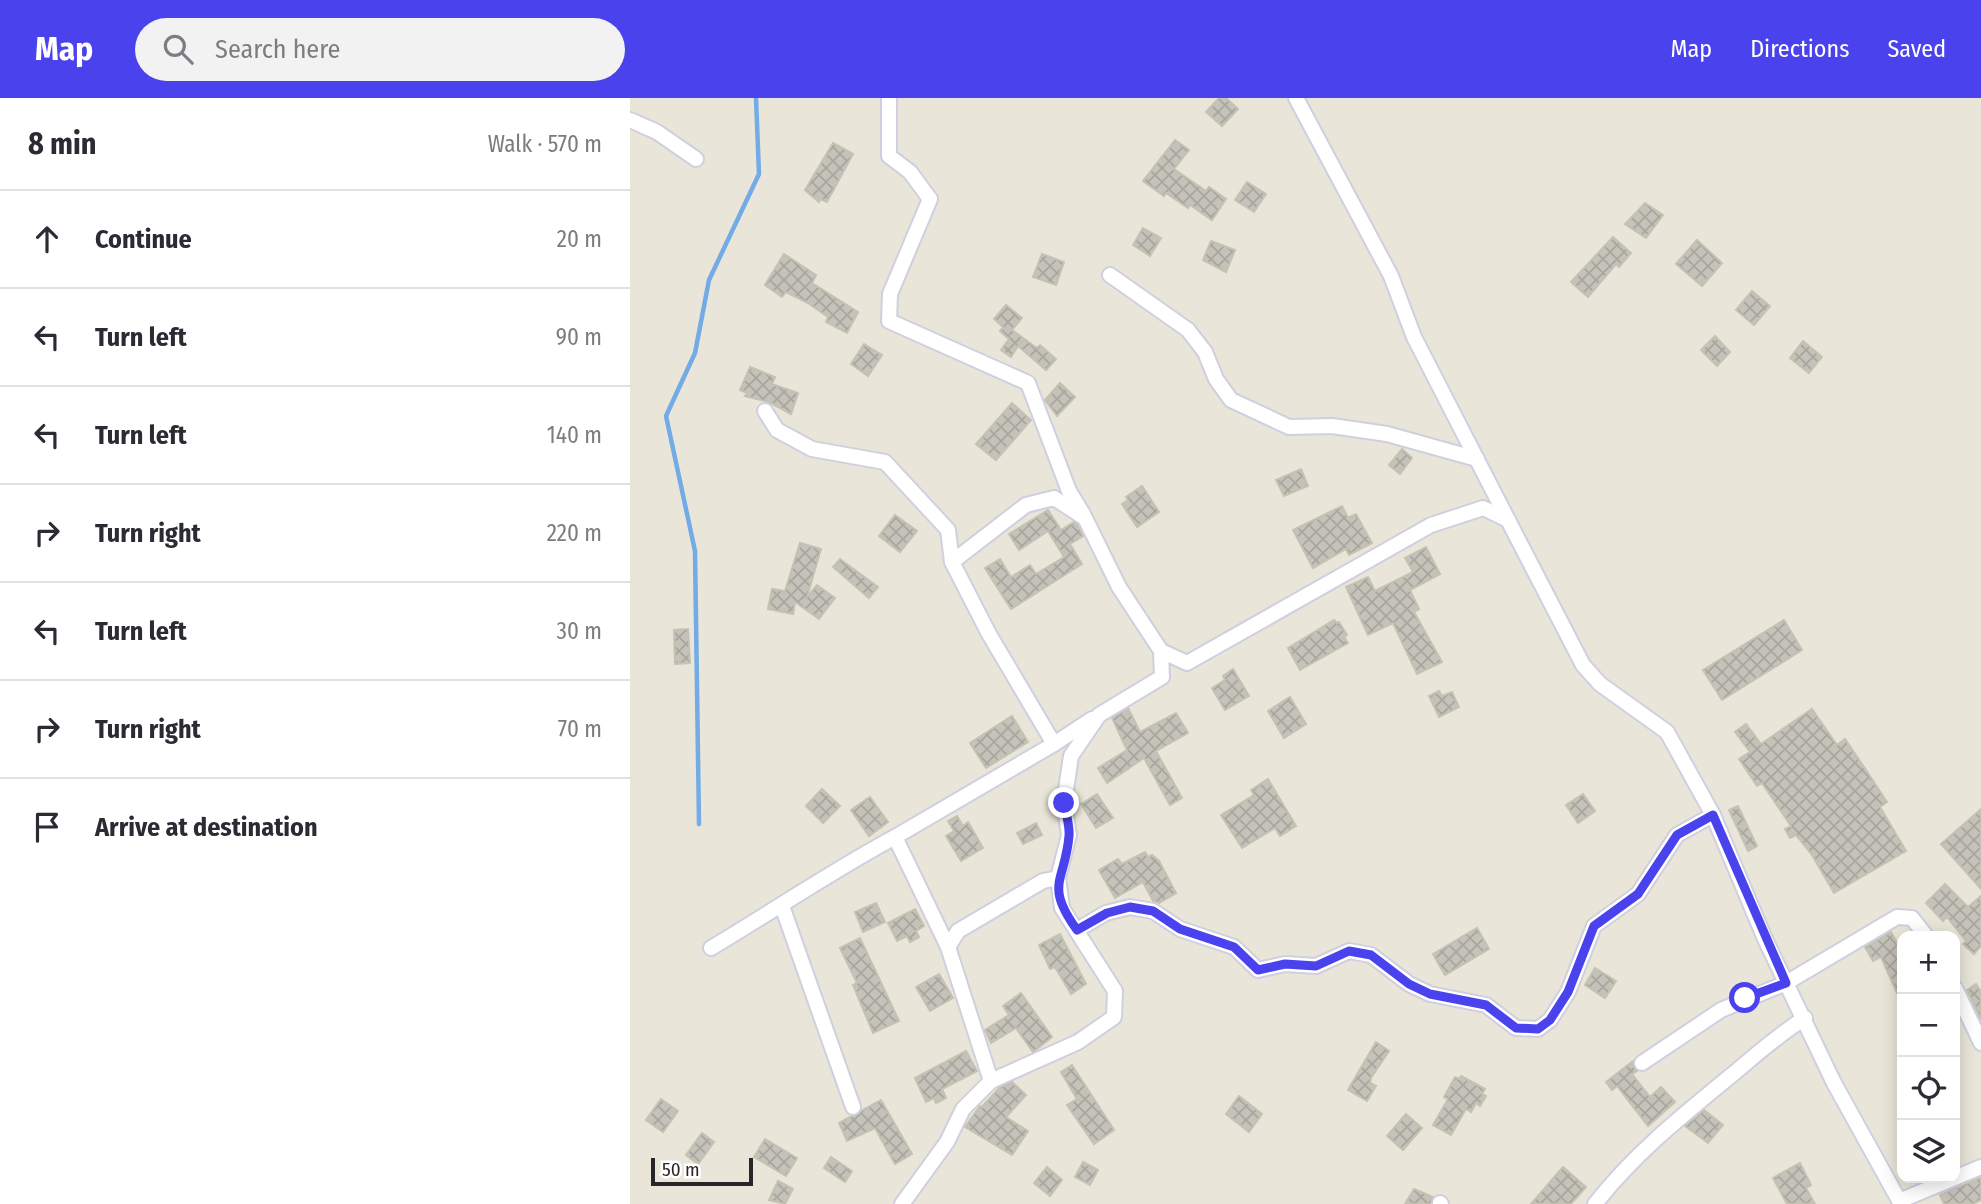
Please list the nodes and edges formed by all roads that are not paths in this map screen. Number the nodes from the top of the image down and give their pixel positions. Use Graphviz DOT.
graph roads {
  1 [pos="889,98"];
  2 [pos="1296,98"];
  3 [pos="630,120"];
  4 [pos="696,159"];
  5 [pos="1110,275"];
  6 [pos="765,411"];
  7 [pos="1477,458"];
  8 [pos="1085,518"];
  9 [pos="1508,520"];
  10 [pos="952,562"];
  11 [pos="1161,651"];
  12 [pos="1099,715"];
  13 [pos="1054,744"];
  14 [pos="1713,815"];
  15 [pos="895,837"];
  16 [pos="1058,877"];
  17 [pos="782,905"];
  18 [pos="1077,930"];
  19 [pos="1922,931"];
  20 [pos="948,947"];
  21 [pos="711,948"];
  22 [pos="1786,983"];
  23 [pos="1958,994"];
  24 [pos="1805,1017"];
  25 [pos="1981,1043"];
  26 [pos="1642,1063"];
  27 [pos="991,1081"];
  28 [pos="853,1107"];
  29 [pos="1981,1167"];
  30 [pos="1900,1202"];
  31 [pos="902,1204"];
  32 [pos="1595,1204"];
  1 -- 8 [label="street"];
  2 -- 7 [label="street"];
  3 -- 4 [label="street"];
  5 -- 7 [label="street"];
  6 -- 10 [label="street"];
  7 -- 9 [label="street"];
  8 -- 10 [label="street"];
  8 -- 11 [label="street"];
  9 -- 11 [label="street"];
  9 -- 14 [label="street"];
  10 -- 13 [label="street"];
  11 -- 12 [label="street"];
  12 -- 13 [label="street"];
  12 -- 16 [label="street"];
  13 -- 15 [label="street"];
  14 -- 18 [label="street"];
  14 -- 22 [label="street"];
  15 -- 17 [label="street"];
  15 -- 20 [label="street"];
  16 -- 18 [label="street"];
  16 -- 20 [label="street"];
  17 -- 21 [label="street"];
  17 -- 28 [label="street"];
  18 -- 27 [label="street"];
  19 -- 22 [label="street"];
  20 -- 27 [label="street"];
  22 -- 24 [label="street"];
  22 -- 26 [label="street"];
  23 -- 25 [label="street"];
  24 -- 30 [label="street"];
  24 -- 32 [label="street"];
  27 -- 31 [label="street"];
  29 -- 30 [label="street"];
}
